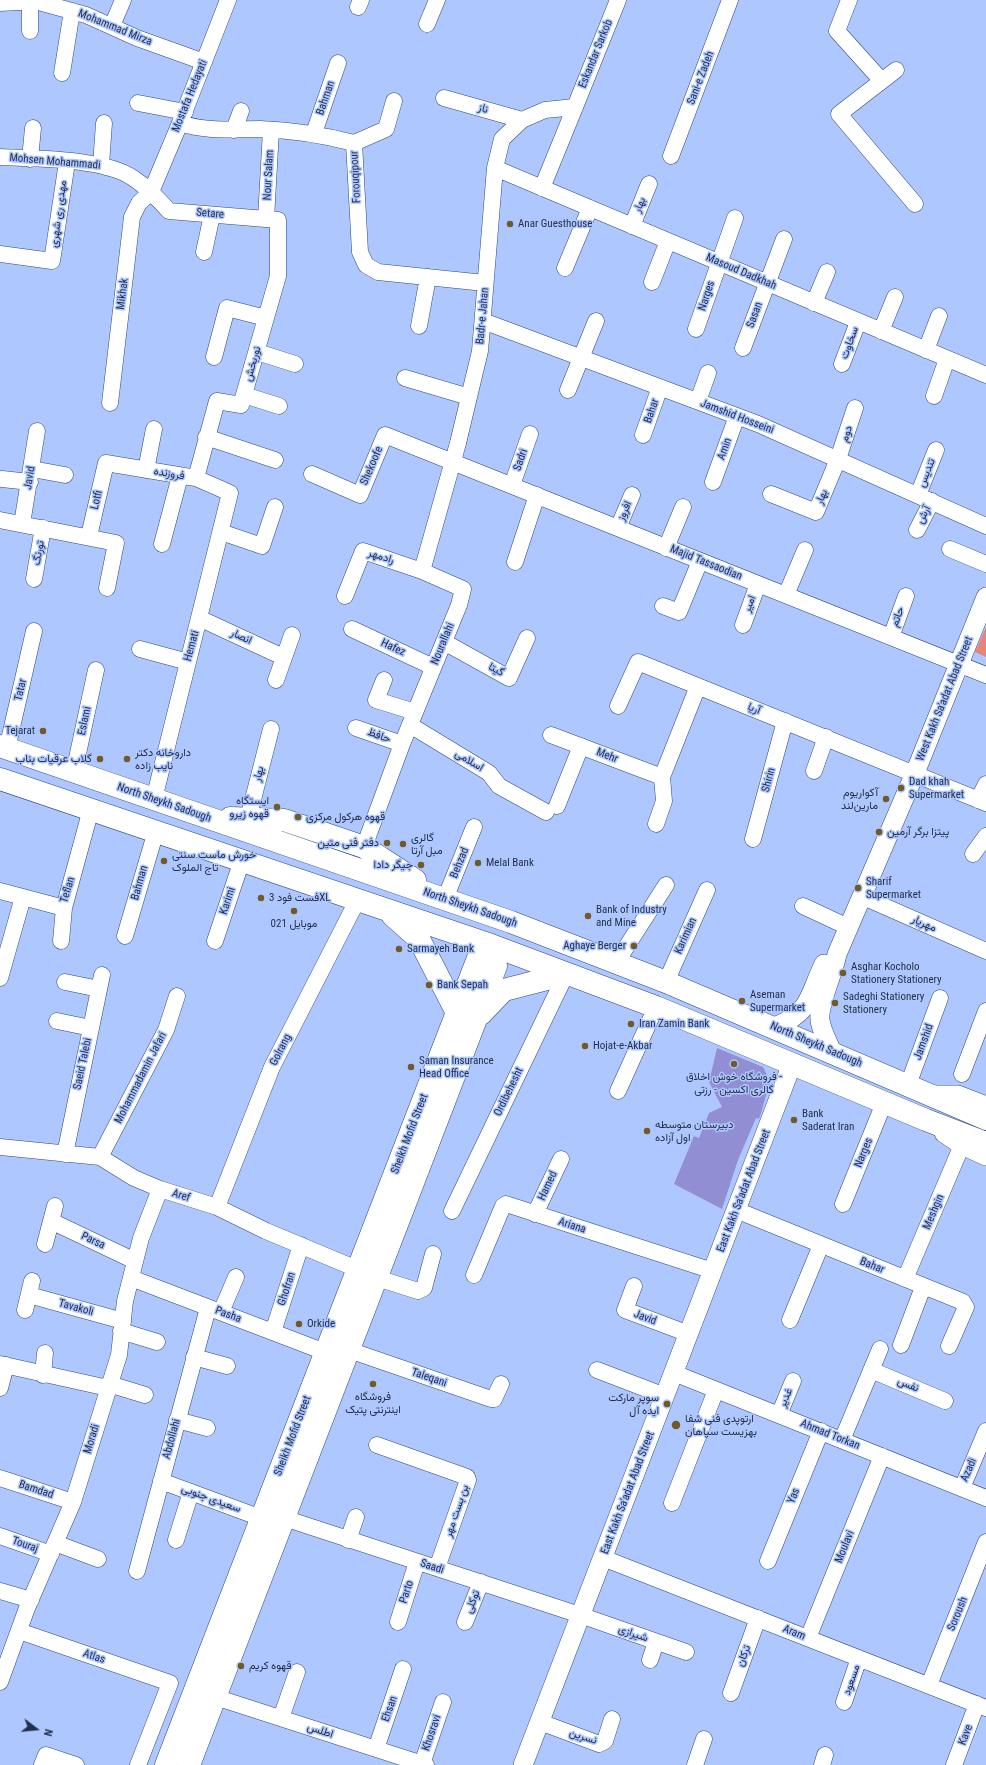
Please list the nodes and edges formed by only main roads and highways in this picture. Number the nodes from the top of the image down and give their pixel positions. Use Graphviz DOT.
graph roads {
  1 [pos="4,748"];
  2 [pos="0,779"];
  3 [pos="106,783"];
  4 [pos="95,811"];
  5 [pos="205,817"];
  6 [pos="445,899"];
  7 [pos="384,908"];
  8 [pos="501,919"];
  9 [pos="491,945"];
  10 [pos="566,974"];
  11 [pos="466,1016"];
  12 [pos="986,1119"];
  13 [pos="986,1143"];
  14 [pos="208,1696"];
  15 [pos="189,1735"];
  16 [pos="166,1765"];
  17 [pos="189,1765"];
  1 -- 3 [label="main road, North Sheykh Sadough"];
  2 -- 4 [label="main road"];
  3 -- 4 [label="main road"];
  3 -- 5 [label="main road, North Sheykh Sadough"];
  4 -- 7 [label="main road"];
  5 -- 6 [label="main road, North Sheykh Sadough"];
  5 -- 6 [label="main road"];
  6 -- 8 [label="main road, North Sheykh Sadough"];
  7 -- 9 [label="main road"];
  7 -- 11 [label="main road"];
  8 -- 9 [label="main road"];
  8 -- 12 [label="main road, North Sheykh Sadough"];
  9 -- 10 [label="main road"];
  9 -- 11 [label="main road, Sheikh Mofid Street"];
  10 -- 11 [label="main road"];
  10 -- 13 [label="main road"];
  11 -- 14 [label="main road, Sheikh Mofid Street"];
  11 -- 14 [label="main road, Sheikh Mofid Street"];
  14 -- 15 [label="main road, Sheikh Mofid Street"];
  15 -- 16 [label="main road, Sheikh Mofid Street"];
  15 -- 17 [label="main road, Sheikh Mofid Street"];
}
